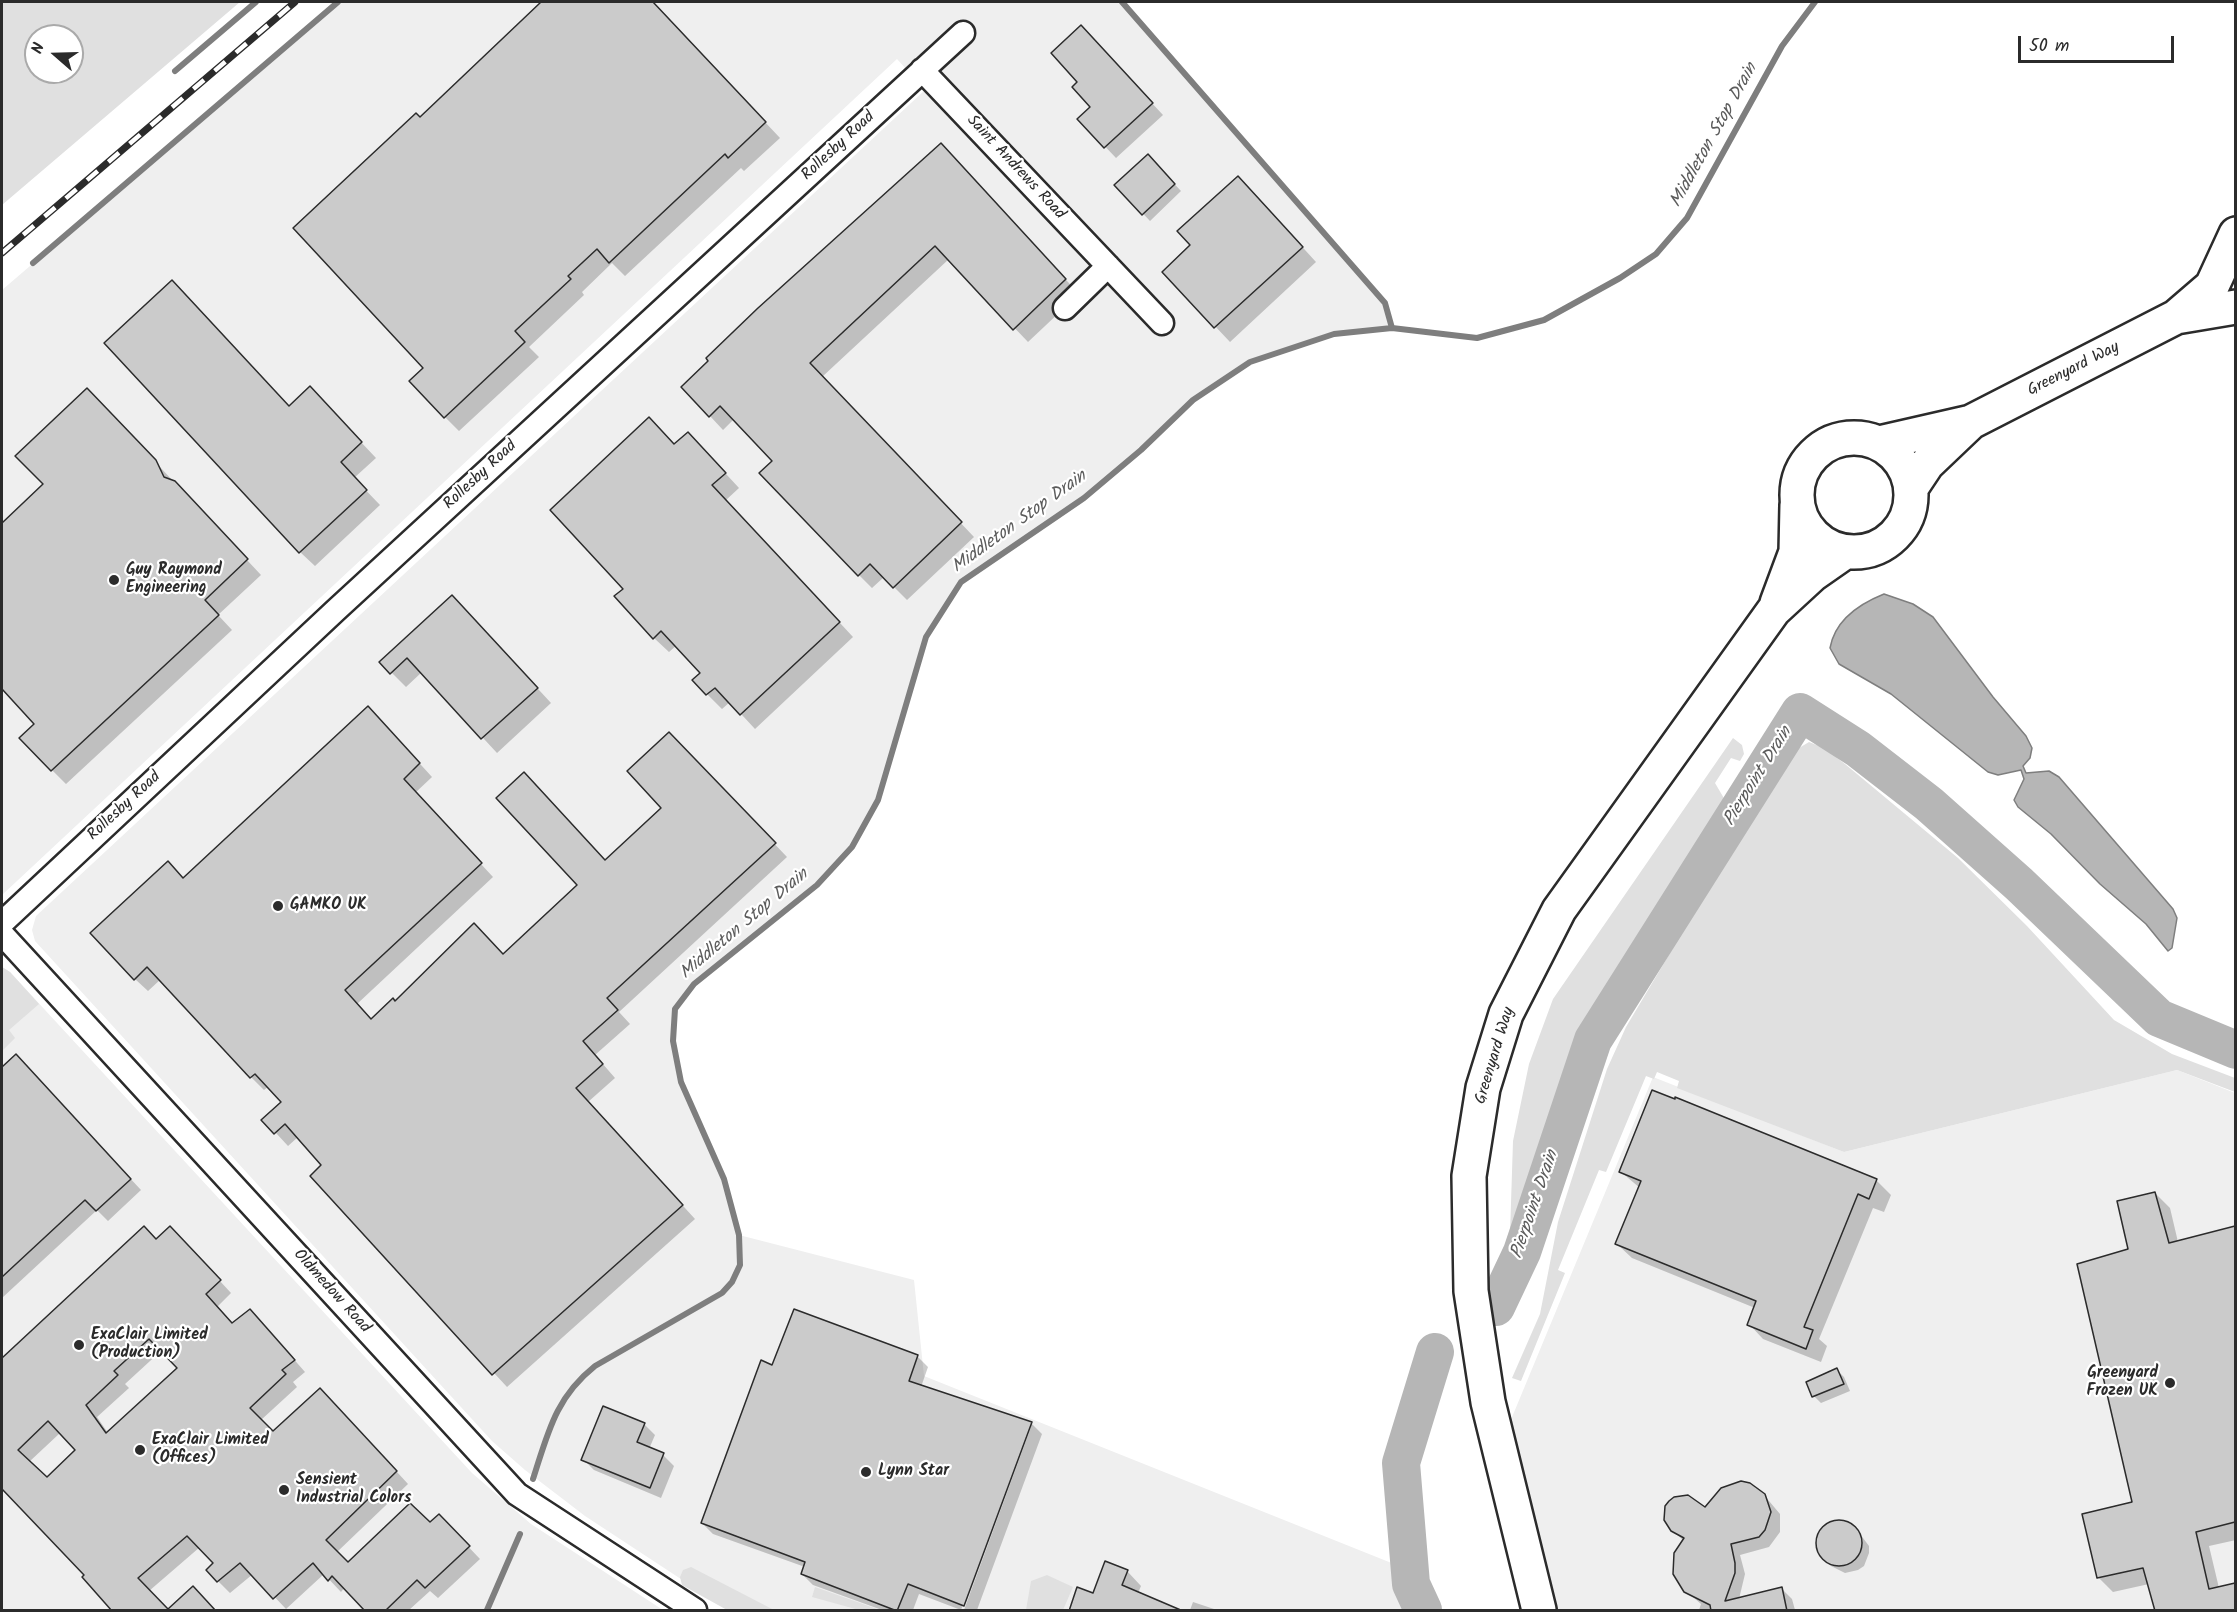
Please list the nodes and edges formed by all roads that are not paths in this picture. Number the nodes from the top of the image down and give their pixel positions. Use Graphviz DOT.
graph roads {
  1 [pos="963,33"];
  2 [pos="922,70"];
  3 [pos="2235,234"];
  4 [pos="1108,266"];
  5 [pos="2235,307"];
  6 [pos="1065,308"];
  7 [pos="2176,317"];
  8 [pos="1162,323"];
  9 [pos="1971,422"];
  10 [pos="1880,443"];
  11 [pos="1911,488"];
  12 [pos="1797,500"];
  13 [pos="1845,552"];
  14 [pos="1774,610"];
  15 [pos="2,923"];
  16 [pos="2,934"];
  17 [pos="695,1611"];
  18 [pos="1539,1611"];
  1 -- 2 [label="street, Rollesby Road"];
  2 -- 4 [label="street, Saint Andrews Road"];
  2 -- 15 [label="street, Rollesby Road"];
  3 -- 7 [label="street, Greenyard Way"];
  4 -- 6 [label="street"];
  4 -- 8 [label="street, Saint Andrews Road"];
  5 -- 7 [label="street, Greenyard Way"];
  7 -- 9 [label="street, Greenyard Way"];
  9 -- 10 [label="street, Greenyard Way"];
  9 -- 11 [label="street, Greenyard Way"];
  10 -- 11 [label="street"];
  10 -- 12 [label="street"];
  11 -- 13 [label="street"];
  12 -- 13 [label="street"];
  12 -- 14 [label="street, Greenyard Way"];
  13 -- 14 [label="street, Greenyard Way"];
  14 -- 18 [label="street, Greenyard Way"];
  16 -- 17 [label="street, Oldmedow Road"];
}
